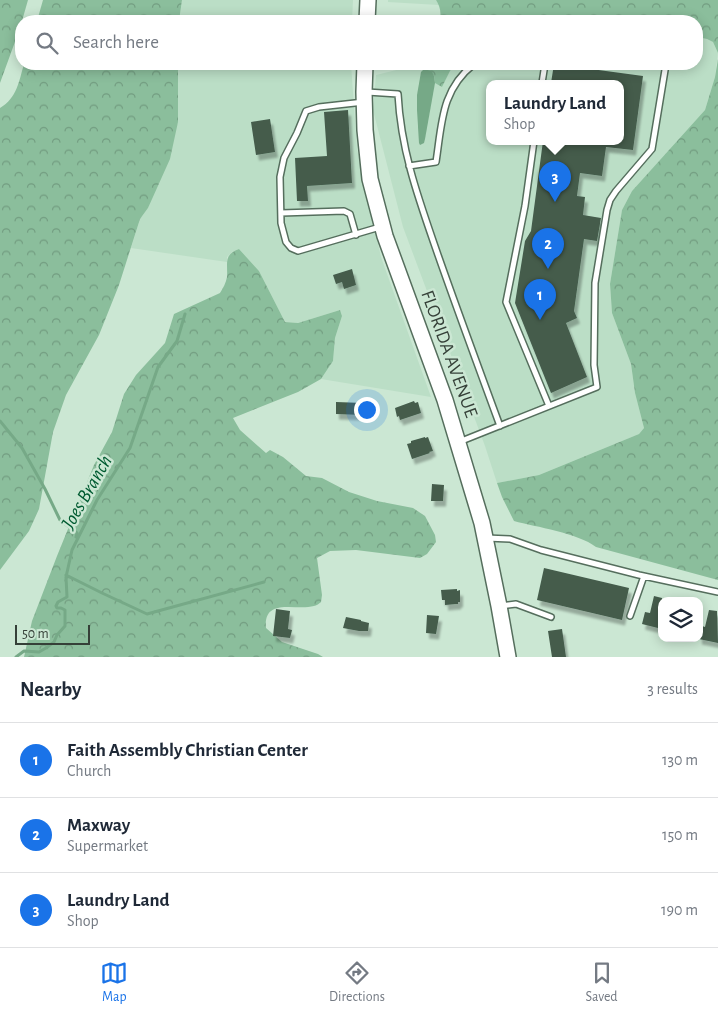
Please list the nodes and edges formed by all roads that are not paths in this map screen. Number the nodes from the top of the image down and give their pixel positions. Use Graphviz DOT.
graph roads {
  1 [pos="368,0"];
  2 [pos="367,15"];
  3 [pos="365,70"];
  4 [pos="468,70"];
  5 [pos="665,70"];
  6 [pos="364,97"];
  7 [pos="533,145"];
  8 [pos="409,166"];
  9 [pos="281,213"];
  10 [pos="383,227"];
  11 [pos="356,235"];
  12 [pos="549,406"];
  13 [pos="500,426"];
  14 [pos="459,442"];
  15 [pos="486,538"];
  16 [pos="644,576"];
  17 [pos="718,592"];
  18 [pos="499,606"];
  19 [pos="630,616"];
  20 [pos="551,617"];
  21 [pos="508,657"];
  1 -- 2 [label="main road"];
  3 -- 6 [label="main road, FLORIDA AVENUE"];
  4 -- 8 [label="lane"];
  5 -- 12 [label="lane"];
  6 -- 8 [label="lane"];
  6 -- 9 [label="lane"];
  6 -- 10 [label="main road, FLORIDA AVENUE"];
  7 -- 12 [label="lane"];
  8 -- 13 [label="lane"];
  9 -- 11 [label="lane"];
  9 -- 11 [label="lane"];
  10 -- 11 [label="lane"];
  10 -- 14 [label="main road, FLORIDA AVENUE"];
  12 -- 13 [label="lane"];
  13 -- 14 [label="lane"];
  14 -- 15 [label="main road, FLORIDA AVENUE"];
  15 -- 16 [label="lane"];
  15 -- 18 [label="main road, FLORIDA AVENUE"];
  16 -- 17 [label="lane"];
  16 -- 19 [label="lane"];
  18 -- 20 [label="lane"];
  18 -- 21 [label="main road, FLORIDA AVENUE"];
}
